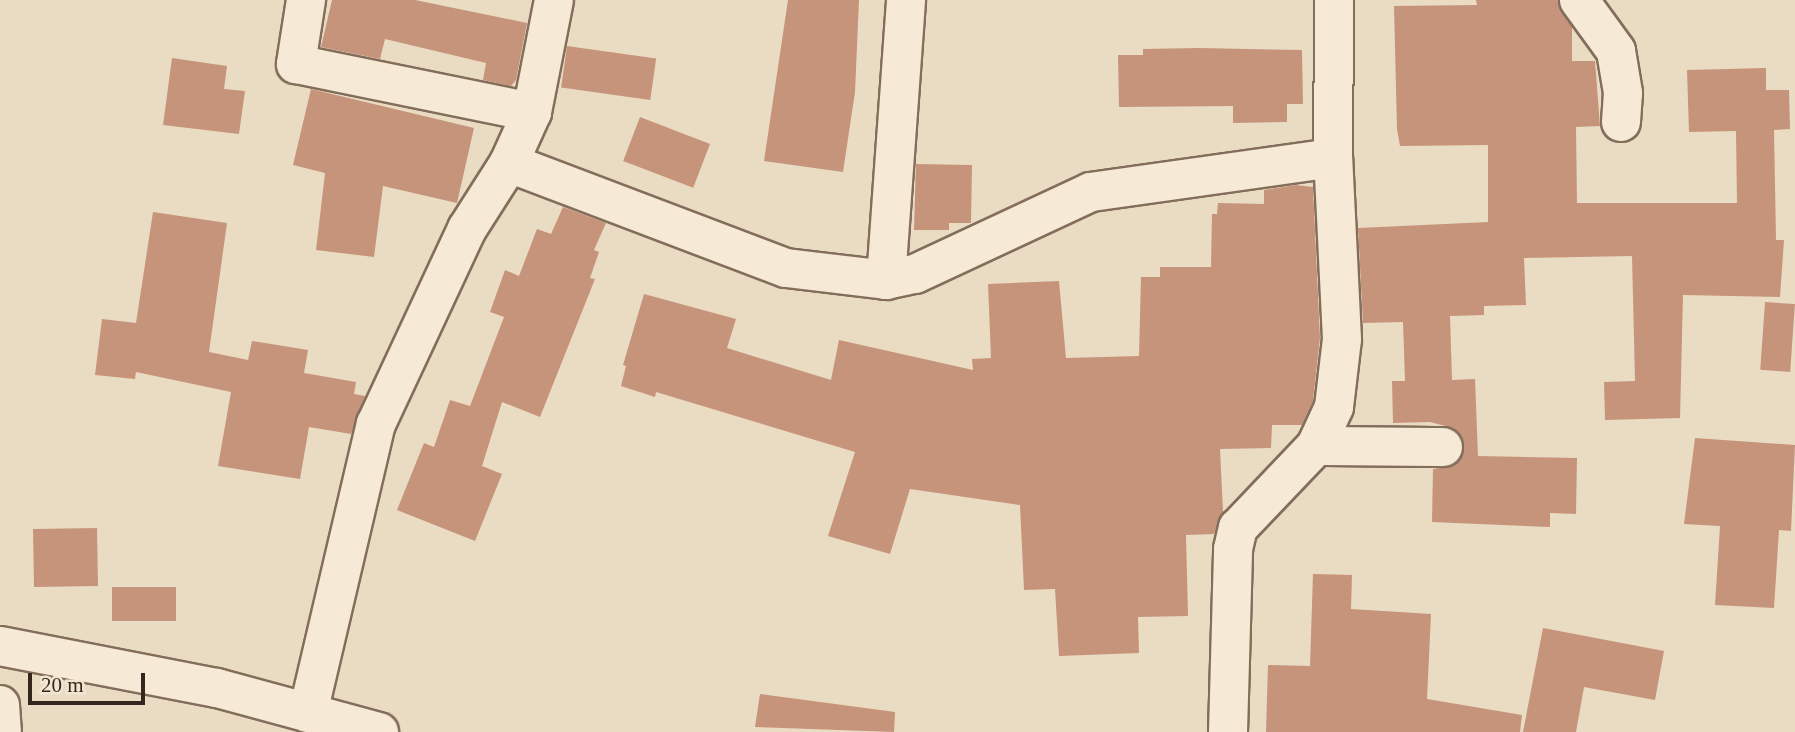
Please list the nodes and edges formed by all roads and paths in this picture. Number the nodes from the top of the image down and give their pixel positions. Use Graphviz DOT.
graph roads {
  1 [pos="306,0"];
  2 [pos="554,0"];
  3 [pos="906,0"];
  4 [pos="1334,0"];
  5 [pos="1579,0"];
  6 [pos="532,112"];
  7 [pos="1621,122"];
  8 [pos="1333,158"];
  9 [pos="509,163"];
  10 [pos="886,280"];
  11 [pos="1316,446"];
  12 [pos="1443,447"];
  13 [pos="0,646"];
  14 [pos="0,705"];
  15 [pos="308,713"];
  16 [pos="2,732"];
  17 [pos="379,732"];
  18 [pos="1228,732"];
  1 -- 6 [label="street"];
  2 -- 6 [label="street"];
  3 -- 10 [label="street"];
  4 -- 8 [label="street"];
  5 -- 7 [label="street"];
  6 -- 9 [label="street"];
  8 -- 10 [label="street"];
  8 -- 11 [label="street"];
  9 -- 10 [label="street"];
  9 -- 15 [label="street"];
  11 -- 12 [label="street"];
  11 -- 18 [label="street"];
  13 -- 15 [label="street"];
  14 -- 16 [label="street"];
  15 -- 17 [label="street"];
}
